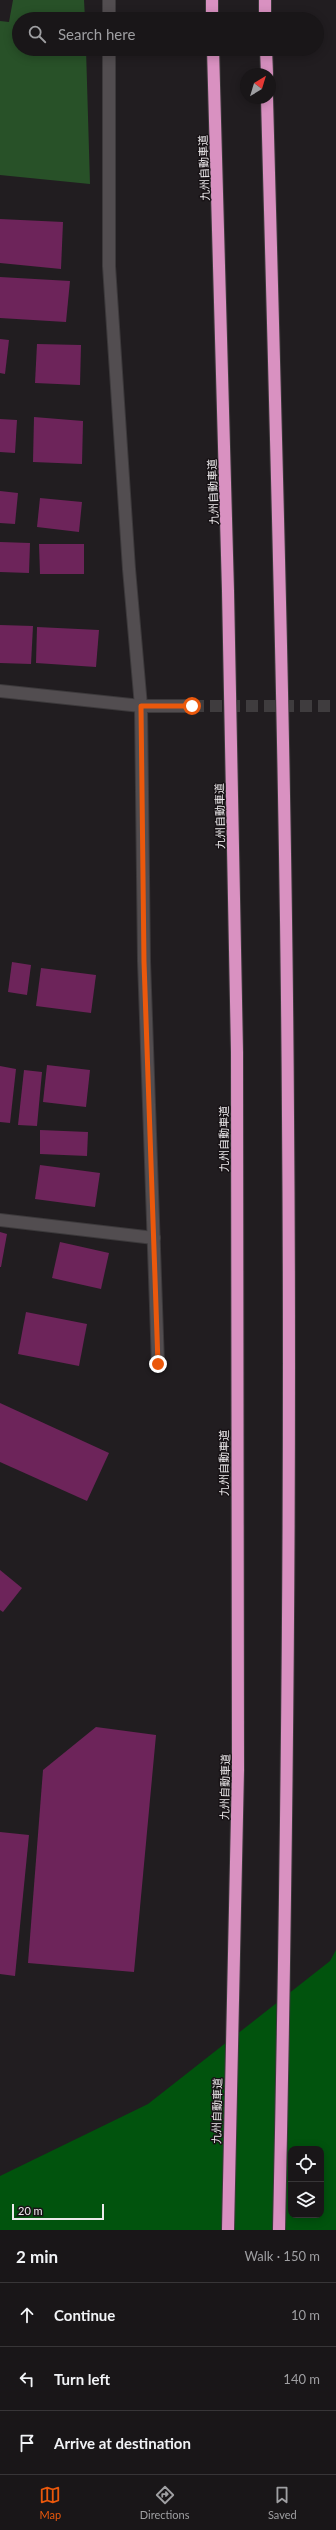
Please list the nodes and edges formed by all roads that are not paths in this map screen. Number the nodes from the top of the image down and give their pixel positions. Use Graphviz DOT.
graph roads {
  1 [pos="109,0"];
  2 [pos="212,0"];
  3 [pos="265,0"];
  4 [pos="109,12"];
  5 [pos="212,12"];
  6 [pos="265,12"];
  7 [pos="109,56"];
  8 [pos="213,56"];
  9 [pos="266,56"];
  10 [pos="267,68"];
  11 [pos="267,104"];
  12 [pos="0,691"];
  13 [pos="141,706"];
  14 [pos="192,706"];
  15 [pos="0,1220"];
  16 [pos="154,1238"];
  17 [pos="158,1364"];
  18 [pos="228,2230"];
  19 [pos="279,2230"];
  1 -- 4 [label="street"];
  2 -- 5 [label="highway"];
  3 -- 6 [label="highway"];
  7 -- 13 [label="street"];
  8 -- 18 [label="highway, 九州自動車道"];
  9 -- 10 [label="highway"];
  11 -- 19 [label="highway"];
  12 -- 13 [label="street"];
  13 -- 14 [label="street"];
  13 -- 16 [label="street"];
  15 -- 16 [label="street"];
  16 -- 17 [label="street"];
}
